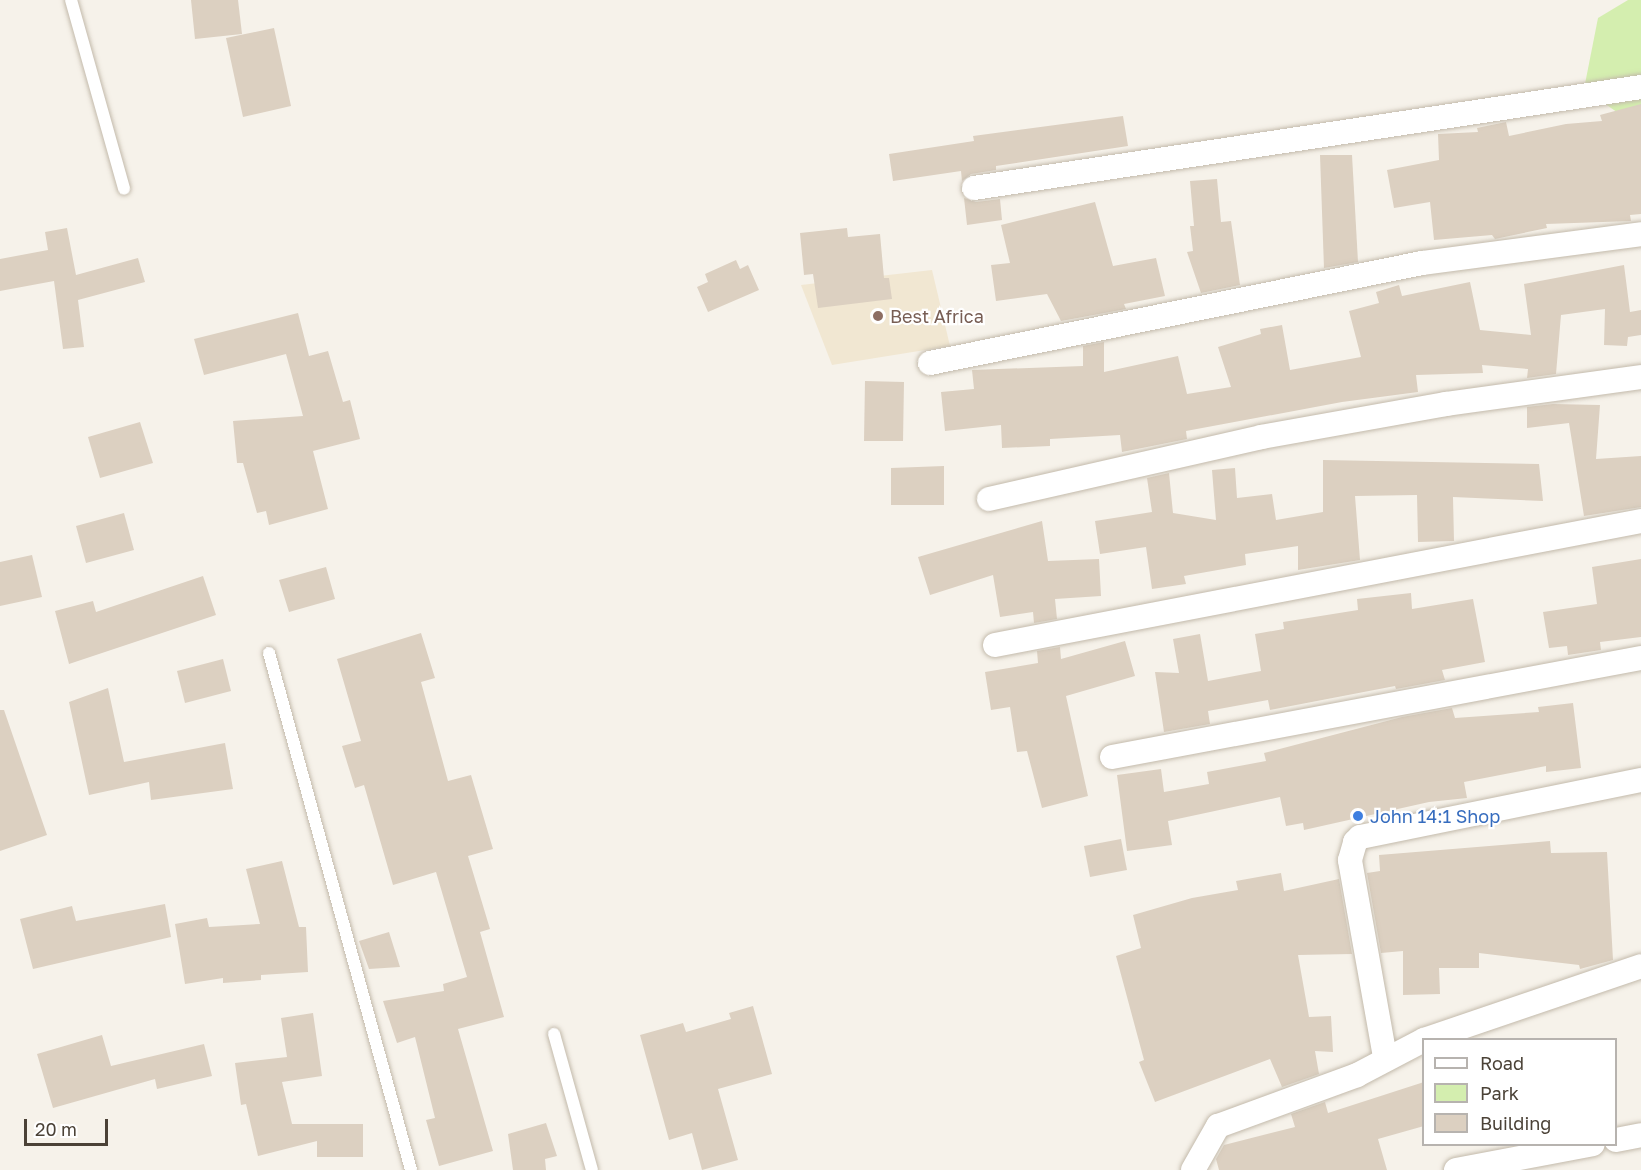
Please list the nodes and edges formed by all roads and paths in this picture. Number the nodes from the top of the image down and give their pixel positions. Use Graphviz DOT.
graph roads {
  1 [pos="71,0"];
  2 [pos="1641,87"];
  3 [pos="974,188"];
  4 [pos="124,189"];
  5 [pos="1641,234"];
  6 [pos="930,363"];
  7 [pos="1641,377"];
  8 [pos="989,499"];
  9 [pos="1641,521"];
  10 [pos="996,645"];
  11 [pos="269,653"];
  12 [pos="1641,658"];
  13 [pos="1112,757"];
  14 [pos="1641,780"];
  15 [pos="1641,966"];
  16 [pos="554,1034"];
  17 [pos="1430,1038"];
  18 [pos="1422,1041"];
  19 [pos="1385,1057"];
  20 [pos="1641,1135"];
  21 [pos="1617,1140"];
  22 [pos="1582,1146"];
  23 [pos="411,1170"];
  24 [pos="592,1170"];
  25 [pos="1193,1170"];
  26 [pos="1456,1170"];
  1 -- 4 [label="lane"];
  2 -- 3 [label="street"];
  5 -- 6 [label="street"];
  7 -- 8 [label="street"];
  9 -- 10 [label="street"];
  11 -- 23 [label="lane"];
  12 -- 13 [label="street"];
  14 -- 19 [label="street"];
  15 -- 17 [label="street"];
  16 -- 24 [label="lane"];
  18 -- 19 [label="street"];
  19 -- 25 [label="street"];
  20 -- 21 [label="street"];
  22 -- 26 [label="street"];
}
